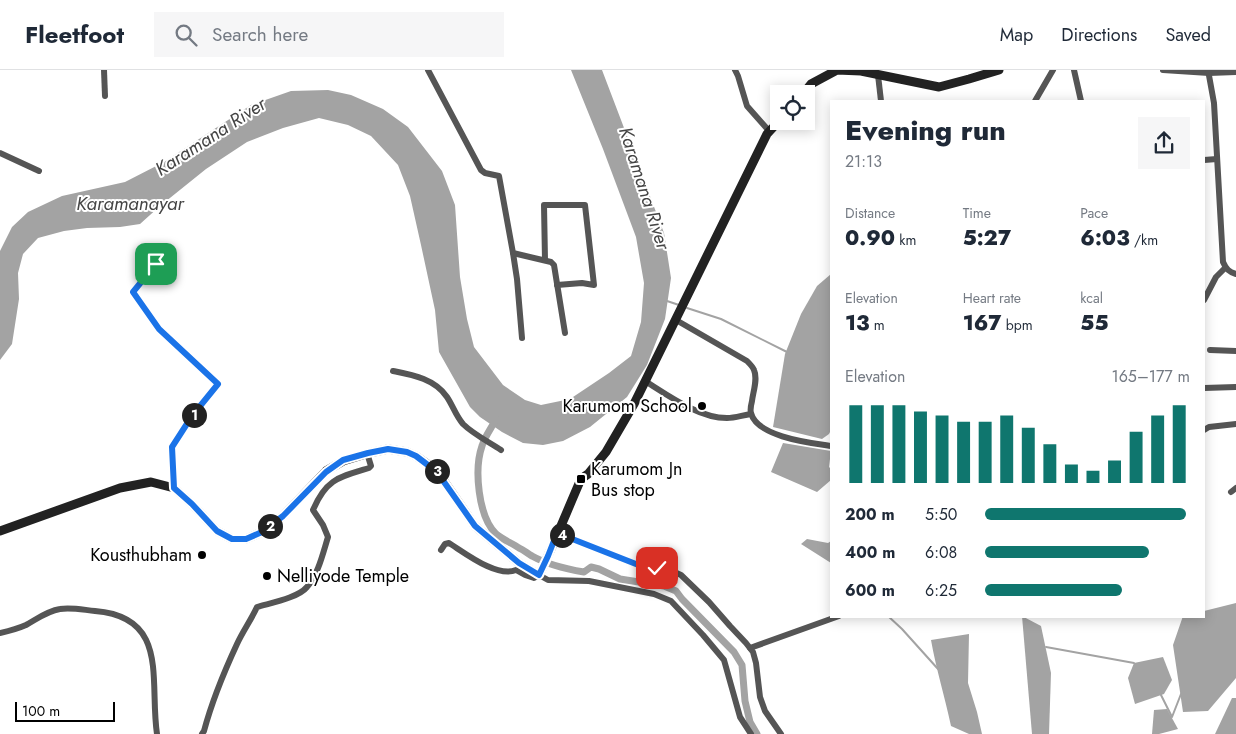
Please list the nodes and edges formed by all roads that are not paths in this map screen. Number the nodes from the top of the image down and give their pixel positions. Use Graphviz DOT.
graph roads {
  1 [pos="104,70"];
  2 [pos="428,70"];
  3 [pos="735,70"];
  4 [pos="998,70"];
  5 [pos="1053,70"];
  6 [pos="1074,70"];
  7 [pos="1163,70"];
  8 [pos="1208,72"];
  9 [pos="1236,72"];
  10 [pos="873,73"];
  11 [pos="810,85"];
  12 [pos="105,96"];
  13 [pos="881,100"];
  14 [pos="1036,100"];
  15 [pos="1081,100"];
  16 [pos="770,132"];
  17 [pos="0,153"];
  18 [pos="1217,159"];
  19 [pos="1205,160"];
  20 [pos="39,171"];
  21 [pos="513,253"];
  22 [pos="545,260"];
  23 [pos="156,264"];
  24 [pos="1225,268"];
  25 [pos="1236,274"];
  26 [pos="557,285"];
  27 [pos="1205,298"];
  28 [pos="676,320"];
  29 [pos="565,333"];
  30 [pos="522,338"];
  31 [pos="1210,350"];
  32 [pos="1236,350"];
  33 [pos="393,371"];
  34 [pos="645,381"];
  35 [pos="1236,386"];
  36 [pos="1205,388"];
  37 [pos="751,414"];
  38 [pos="1236,424"];
  39 [pos="1205,429"];
  40 [pos="830,446"];
  41 [pos="501,450"];
  42 [pos="367,453"];
  43 [pos="174,488"];
  44 [pos="0,531"];
  45 [pos="557,533"];
  46 [pos="441,550"];
  47 [pos="539,575"];
  48 [pos="833,618"];
  49 [pos="0,633"];
  50 [pos="750,648"];
  51 [pos="157,734"];
  52 [pos="202,734"];
  53 [pos="751,734"];
  54 [pos="781,734"];
  1 -- 12 [label="street"];
  2 -- 21 [label="street"];
  3 -- 16 [label="street"];
  4 -- 10 [label="main road"];
  5 -- 14 [label="street"];
  6 -- 15 [label="street"];
  7 -- 8 [label="street"];
  8 -- 9 [label="street"];
  8 -- 18 [label="street"];
  10 -- 11 [label="main road"];
  10 -- 13 [label="street"];
  16 -- 28 [label="main road"];
  17 -- 20 [label="street"];
  18 -- 19 [label="street"];
  18 -- 24 [label="street"];
  21 -- 22 [label="street"];
  21 -- 30 [label="street"];
  22 -- 26 [label="street"];
  22 -- 26 [label="street"];
  23 -- 43 [label="street"];
  24 -- 25 [label="street"];
  24 -- 27 [label="street"];
  26 -- 29 [label="street"];
  28 -- 34 [label="main road"];
  28 -- 37 [label="street"];
  31 -- 32 [label="street"];
  33 -- 41 [label="street"];
  34 -- 37 [label="street"];
  34 -- 45 [label="main road"];
  35 -- 36 [label="street"];
  37 -- 40 [label="street"];
  38 -- 39 [label="street"];
  42 -- 43 [label="main road"];
  42 -- 47 [label="main road"];
  42 -- 52 [label="street"];
  43 -- 44 [label="main road"];
  45 -- 47 [label="main road"];
  45 -- 50 [label="street"];
  46 -- 47 [label="street"];
  47 -- 53 [label="street"];
  48 -- 50 [label="street"];
  49 -- 51 [label="street"];
  50 -- 54 [label="street"];
}
